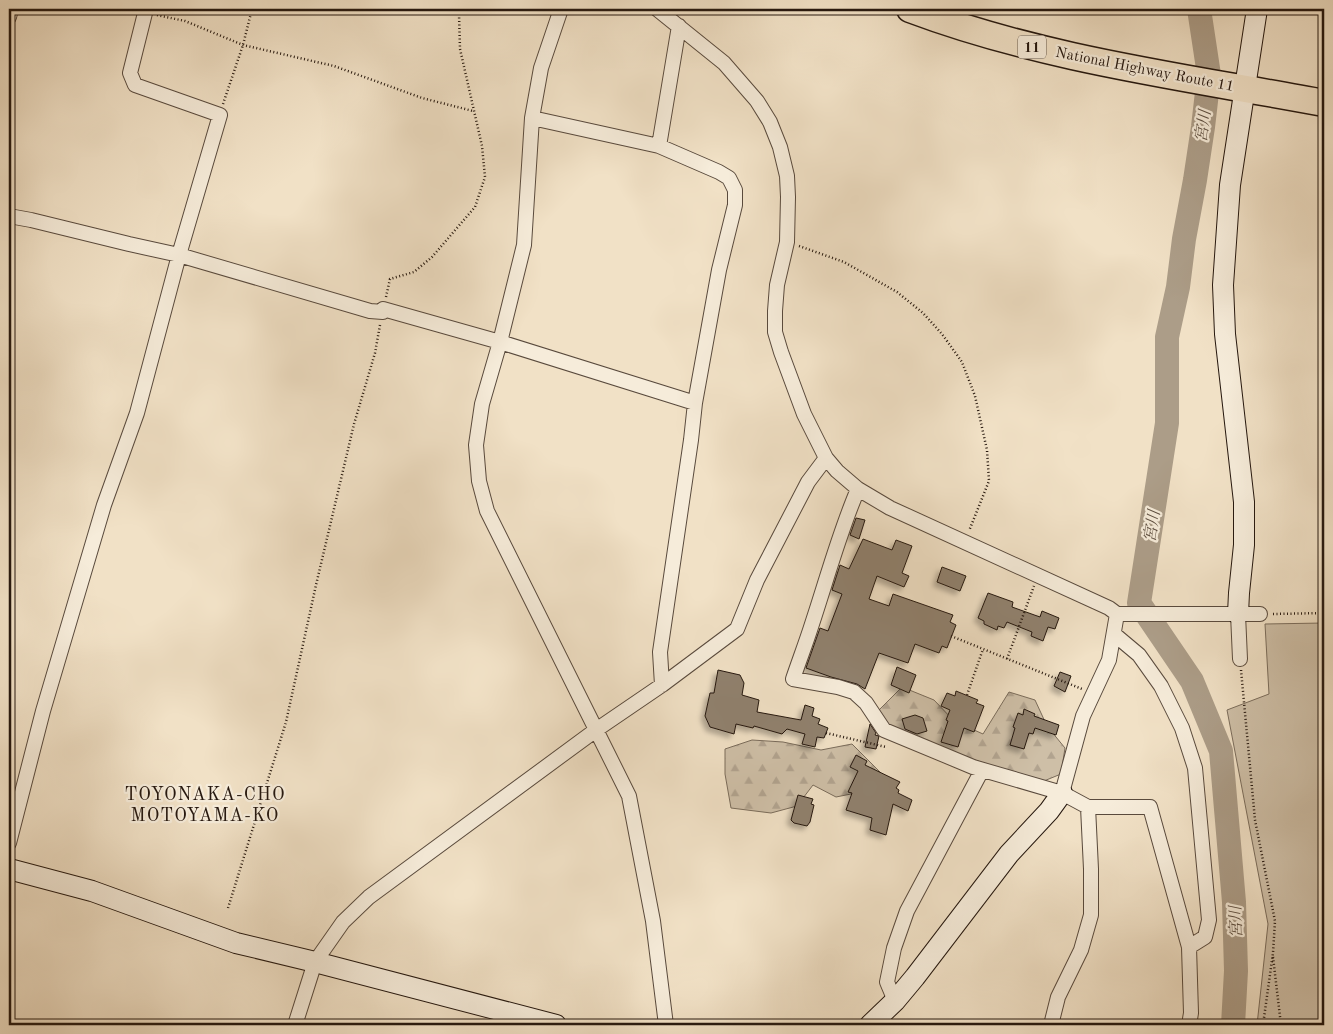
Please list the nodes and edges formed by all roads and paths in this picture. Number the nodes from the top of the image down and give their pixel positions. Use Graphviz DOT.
graph roads {
  1 [pos="11,9"];
  2 [pos="252,9"];
  3 [pos="460,9"];
  4 [pos="561,9"];
  5 [pos="657,9"];
  6 [pos="910,9"];
  7 [pos="1257,9"];
  8 [pos="145,10"];
  9 [pos="9,17"];
  10 [pos="679,26"];
  11 [pos="243,45"];
  12 [pos="1241,88"];
  13 [pos="1324,103"];
  14 [pos="473,111"];
  15 [pos="220,115"];
  16 [pos="532,118"];
  17 [pos="659,146"];
  18 [pos="9,216"];
  19 [pos="787,242"];
  20 [pos="179,255"];
  21 [pos="383,310"];
  22 [pos="500,342"];
  23 [pos="695,403"];
  24 [pos="826,458"];
  25 [pos="858,489"];
  26 [pos="964,542"];
  27 [pos="1038,576"];
  28 [pos="1324,612"];
  29 [pos="1120,614"];
  30 [pos="1238,614"];
  31 [pos="1260,614"];
  32 [pos="1114,634"];
  33 [pos="951,636"];
  34 [pos="984,649"];
  35 [pos="1007,659"];
  36 [pos="1240,659"];
  37 [pos="662,685"];
  38 [pos="1094,693"];
  39 [pos="967,695"];
  40 [pos="596,730"];
  41 [pos="982,770"];
  42 [pos="1062,793"];
  43 [pos="1088,807"];
  44 [pos="9,843"];
  45 [pos="9,869"];
  46 [pos="228,908"];
  47 [pos="1189,948"];
  48 [pos="1273,952"];
  49 [pos="315,962"];
  50 [pos="895,1001"];
  51 [pos="296,1025"];
  52 [pos="556,1025"];
  53 [pos="666,1025"];
  54 [pos="870,1025"];
  55 [pos="1051,1025"];
  56 [pos="1189,1025"];
  57 [pos="1263,1025"];
  58 [pos="1281,1025"];
  1 -- 9 [label="street"];
  2 -- 11 [label="path"];
  3 -- 14 [label="path"];
  4 -- 16 [label="street"];
  5 -- 10 [label="street"];
  6 -- 12 [label="highway, National Highway Route 11 / 11"];
  7 -- 12 [label="street"];
  8 -- 11 [label="path"];
  8 -- 15 [label="street"];
  10 -- 17 [label="street"];
  10 -- 19 [label="street"];
  11 -- 14 [label="path"];
  11 -- 15 [label="path"];
  12 -- 13 [label="highway, National Highway Route 11 / 11"];
  12 -- 30 [label="street"];
  14 -- 21 [label="path"];
  15 -- 20 [label="street"];
  16 -- 17 [label="street"];
  16 -- 22 [label="street"];
  17 -- 23 [label="street"];
  18 -- 20 [label="street"];
  19 -- 24 [label="street"];
  19 -- 26 [label="path"];
  20 -- 21 [label="street"];
  20 -- 44 [label="street"];
  21 -- 22 [label="street"];
  21 -- 46 [label="path"];
  22 -- 23 [label="street"];
  22 -- 40 [label="street"];
  23 -- 37 [label="street"];
  24 -- 25 [label="street"];
  24 -- 37 [label="street"];
  25 -- 26 [label="street"];
  25 -- 41 [label="street"];
  26 -- 27 [label="street"];
  27 -- 29 [label="street"];
  27 -- 35 [label="path"];
  28 -- 31 [label="path"];
  29 -- 30 [label="street"];
  29 -- 32 [label="street"];
  30 -- 31 [label="street"];
  30 -- 36 [label="street"];
  32 -- 38 [label="street"];
  32 -- 47 [label="street"];
  33 -- 34 [label="path"];
  34 -- 35 [label="path"];
  34 -- 39 [label="path"];
  35 -- 38 [label="path"];
  36 -- 48 [label="path"];
  37 -- 40 [label="street"];
  38 -- 42 [label="street"];
  40 -- 49 [label="street"];
  40 -- 53 [label="street"];
  41 -- 42 [label="street"];
  41 -- 50 [label="street"];
  42 -- 43 [label="street"];
  42 -- 50 [label="street"];
  43 -- 47 [label="street"];
  43 -- 55 [label="street"];
  45 -- 49 [label="street"];
  47 -- 56 [label="street"];
  48 -- 57 [label="path"];
  48 -- 58 [label="path"];
  49 -- 51 [label="street"];
  49 -- 52 [label="street"];
  50 -- 54 [label="street"];
}
